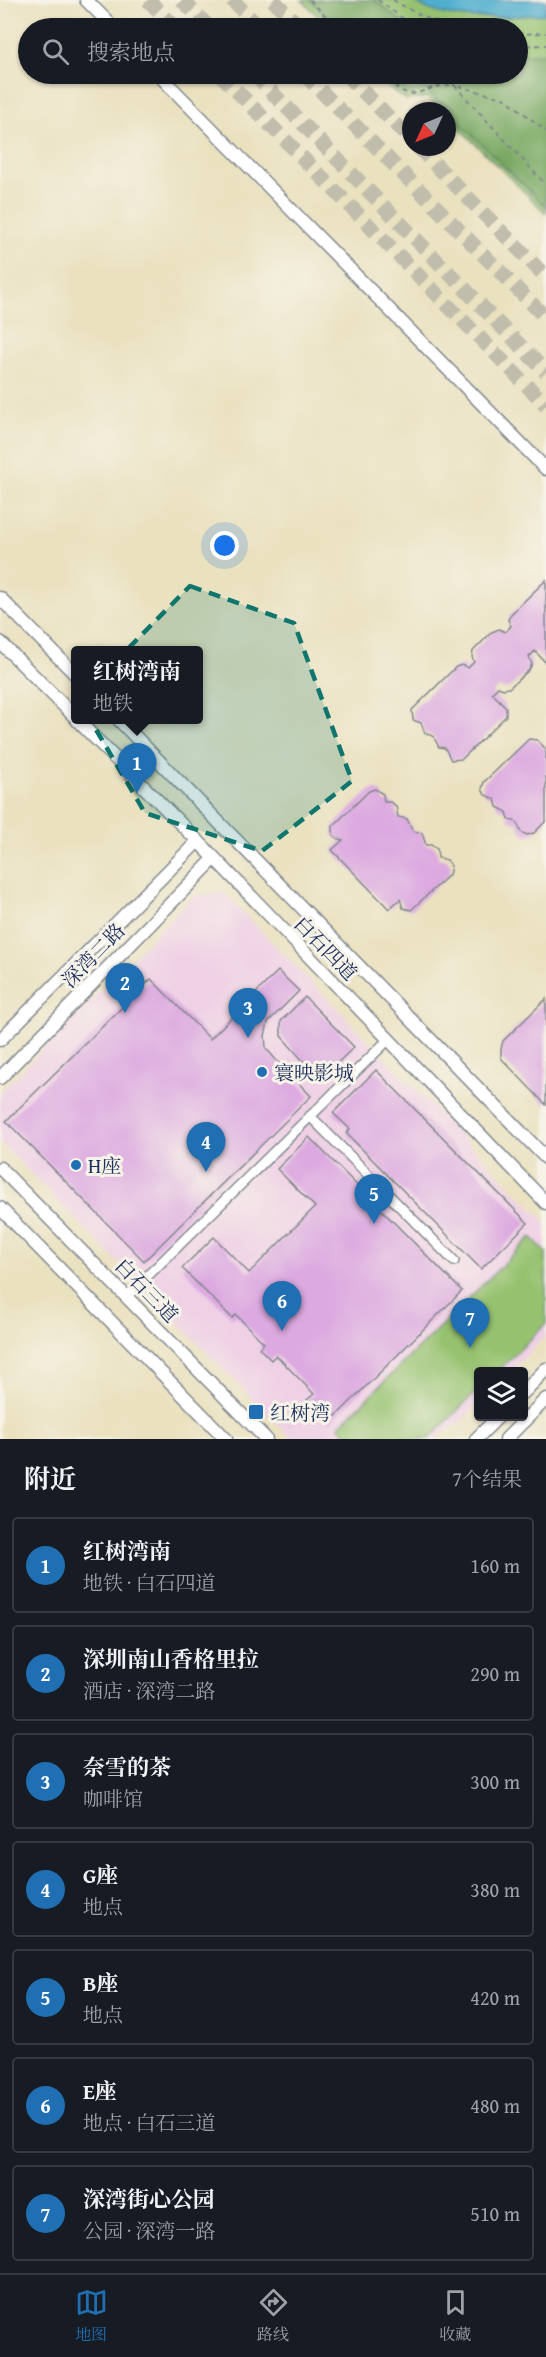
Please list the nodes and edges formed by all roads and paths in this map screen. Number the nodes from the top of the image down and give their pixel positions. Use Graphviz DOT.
graph roads {
  1 [pos="86,0"];
  2 [pos="310,0"];
  3 [pos="378,0"];
  4 [pos="393,0"];
  5 [pos="104,18"];
  6 [pos="328,18"];
  7 [pos="402,18"];
  8 [pos="426,18"];
  9 [pos="546,33"];
  10 [pos="528,34"];
  11 [pos="546,45"];
  12 [pos="528,46"];
  13 [pos="168,84"];
  14 [pos="392,84"];
  15 [pos="454,85"];
  16 [pos="546,131"];
  17 [pos="546,185"];
  18 [pos="546,469"];
  19 [pos="0,598"];
  20 [pos="0,642"];
  21 [pos="71,671"];
  22 [pos="71,714"];
  23 [pos="81,724"];
  24 [pos="123,724"];
  25 [pos="198,841"];
  26 [pos="214,859"];
  27 [pos="0,1040"];
  28 [pos="388,1040"];
  29 [pos="0,1078"];
  30 [pos="309,1116"];
  31 [pos="546,1158"];
  32 [pos="0,1168"];
  33 [pos="546,1203"];
  34 [pos="0,1208"];
  35 [pos="454,1261"];
  36 [pos="126,1297"];
  37 [pos="546,1370"];
  38 [pos="528,1388"];
  39 [pos="546,1399"];
  40 [pos="494,1421"];
  41 [pos="226,1439"];
  42 [pos="266,1439"];
  43 [pos="476,1439"];
  44 [pos="506,1439"];
  1 -- 5 [label="street"];
  2 -- 6 [label="path"];
  3 -- 7 [label="path"];
  4 -- 8 [label="path"];
  9 -- 10 [label="path"];
  11 -- 12 [label="path"];
  13 -- 18 [label="street"];
  14 -- 15 [label="path"];
  15 -- 16 [label="path"];
  15 -- 17 [label="path"];
  19 -- 21 [label="street"];
  20 -- 22 [label="street, 白石四道"];
  23 -- 25 [label="street, 白石四道"];
  24 -- 31 [label="street, 白石四道"];
  25 -- 26 [label="street, 白石四道"];
  25 -- 27 [label="street, 深湾二路"];
  26 -- 28 [label="street, 白石四道"];
  26 -- 29 [label="street, 深湾二路"];
  28 -- 30 [label="street"];
  28 -- 33 [label="street, 白石四道"];
  30 -- 35 [label="street"];
  30 -- 36 [label="street"];
  32 -- 36 [label="street, 白石三道"];
  34 -- 41 [label="street"];
  36 -- 42 [label="street, 白石三道"];
  37 -- 38 [label="street"];
  39 -- 44 [label="street"];
  40 -- 43 [label="street"];
}
